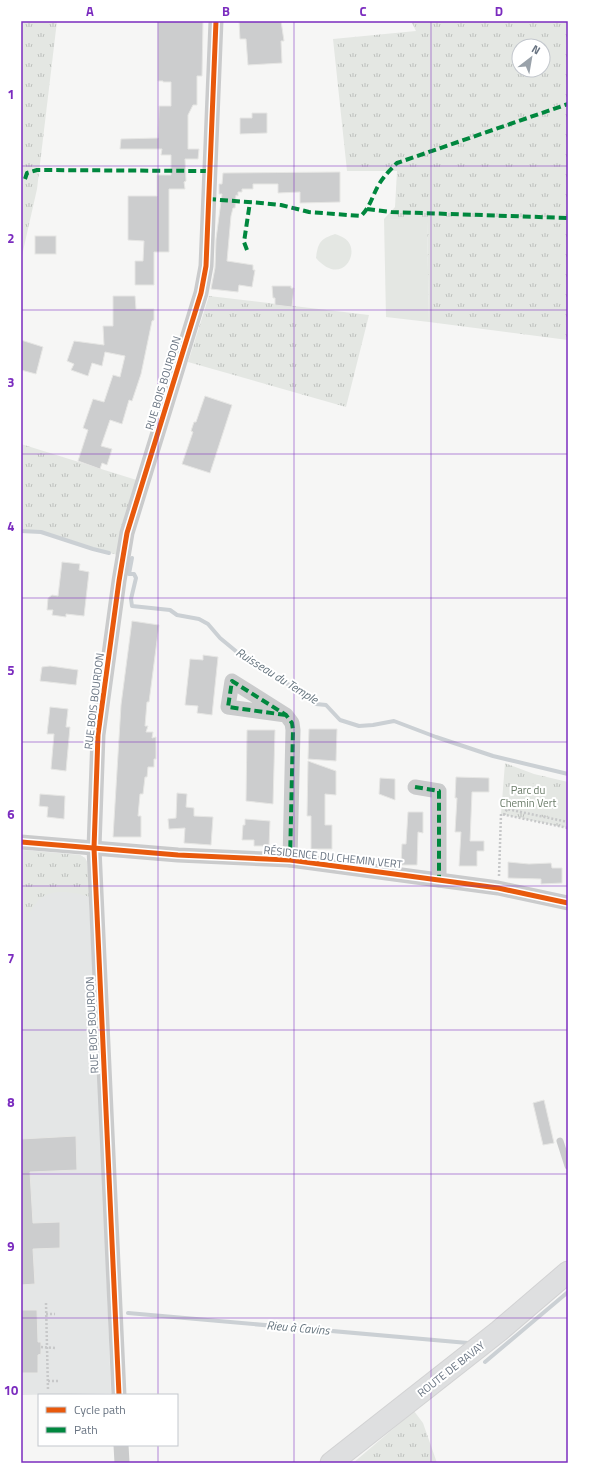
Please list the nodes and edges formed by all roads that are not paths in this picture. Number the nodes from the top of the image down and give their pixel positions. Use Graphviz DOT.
graph roads {
  1 [pos="216,21"];
  2 [pos="286,715"];
  3 [pos="415,788"];
  4 [pos="21,842"];
  5 [pos="94,848"];
  6 [pos="290,860"];
  7 [pos="439,880"];
  8 [pos="568,903"];
  9 [pos="560,1141"];
  10 [pos="568,1166"];
  11 [pos="568,1272"];
  12 [pos="119,1394"];
  13 [pos="121,1446"];
  14 [pos="122,1463"];
  15 [pos="331,1463"];
  1 -- 5 [label="street, RUE BOIS BOURDON"];
  2 -- 6 [label="street, RÉSIDENCE DU CHEMIN VERT"];
  3 -- 7 [label="street"];
  4 -- 5 [label="street, RÉSIDENCE DU CHEMIN VERT"];
  5 -- 6 [label="street, RÉSIDENCE DU CHEMIN VERT"];
  5 -- 12 [label="street, RUE BOIS BOURDON"];
  6 -- 7 [label="street, RÉSIDENCE DU CHEMIN VERT"];
  7 -- 8 [label="street, RÉSIDENCE DU CHEMIN VERT"];
  9 -- 10 [label="lane"];
  11 -- 15 [label="main road, ROUTE DE BAVAY"];
  13 -- 14 [label="street"];
}
